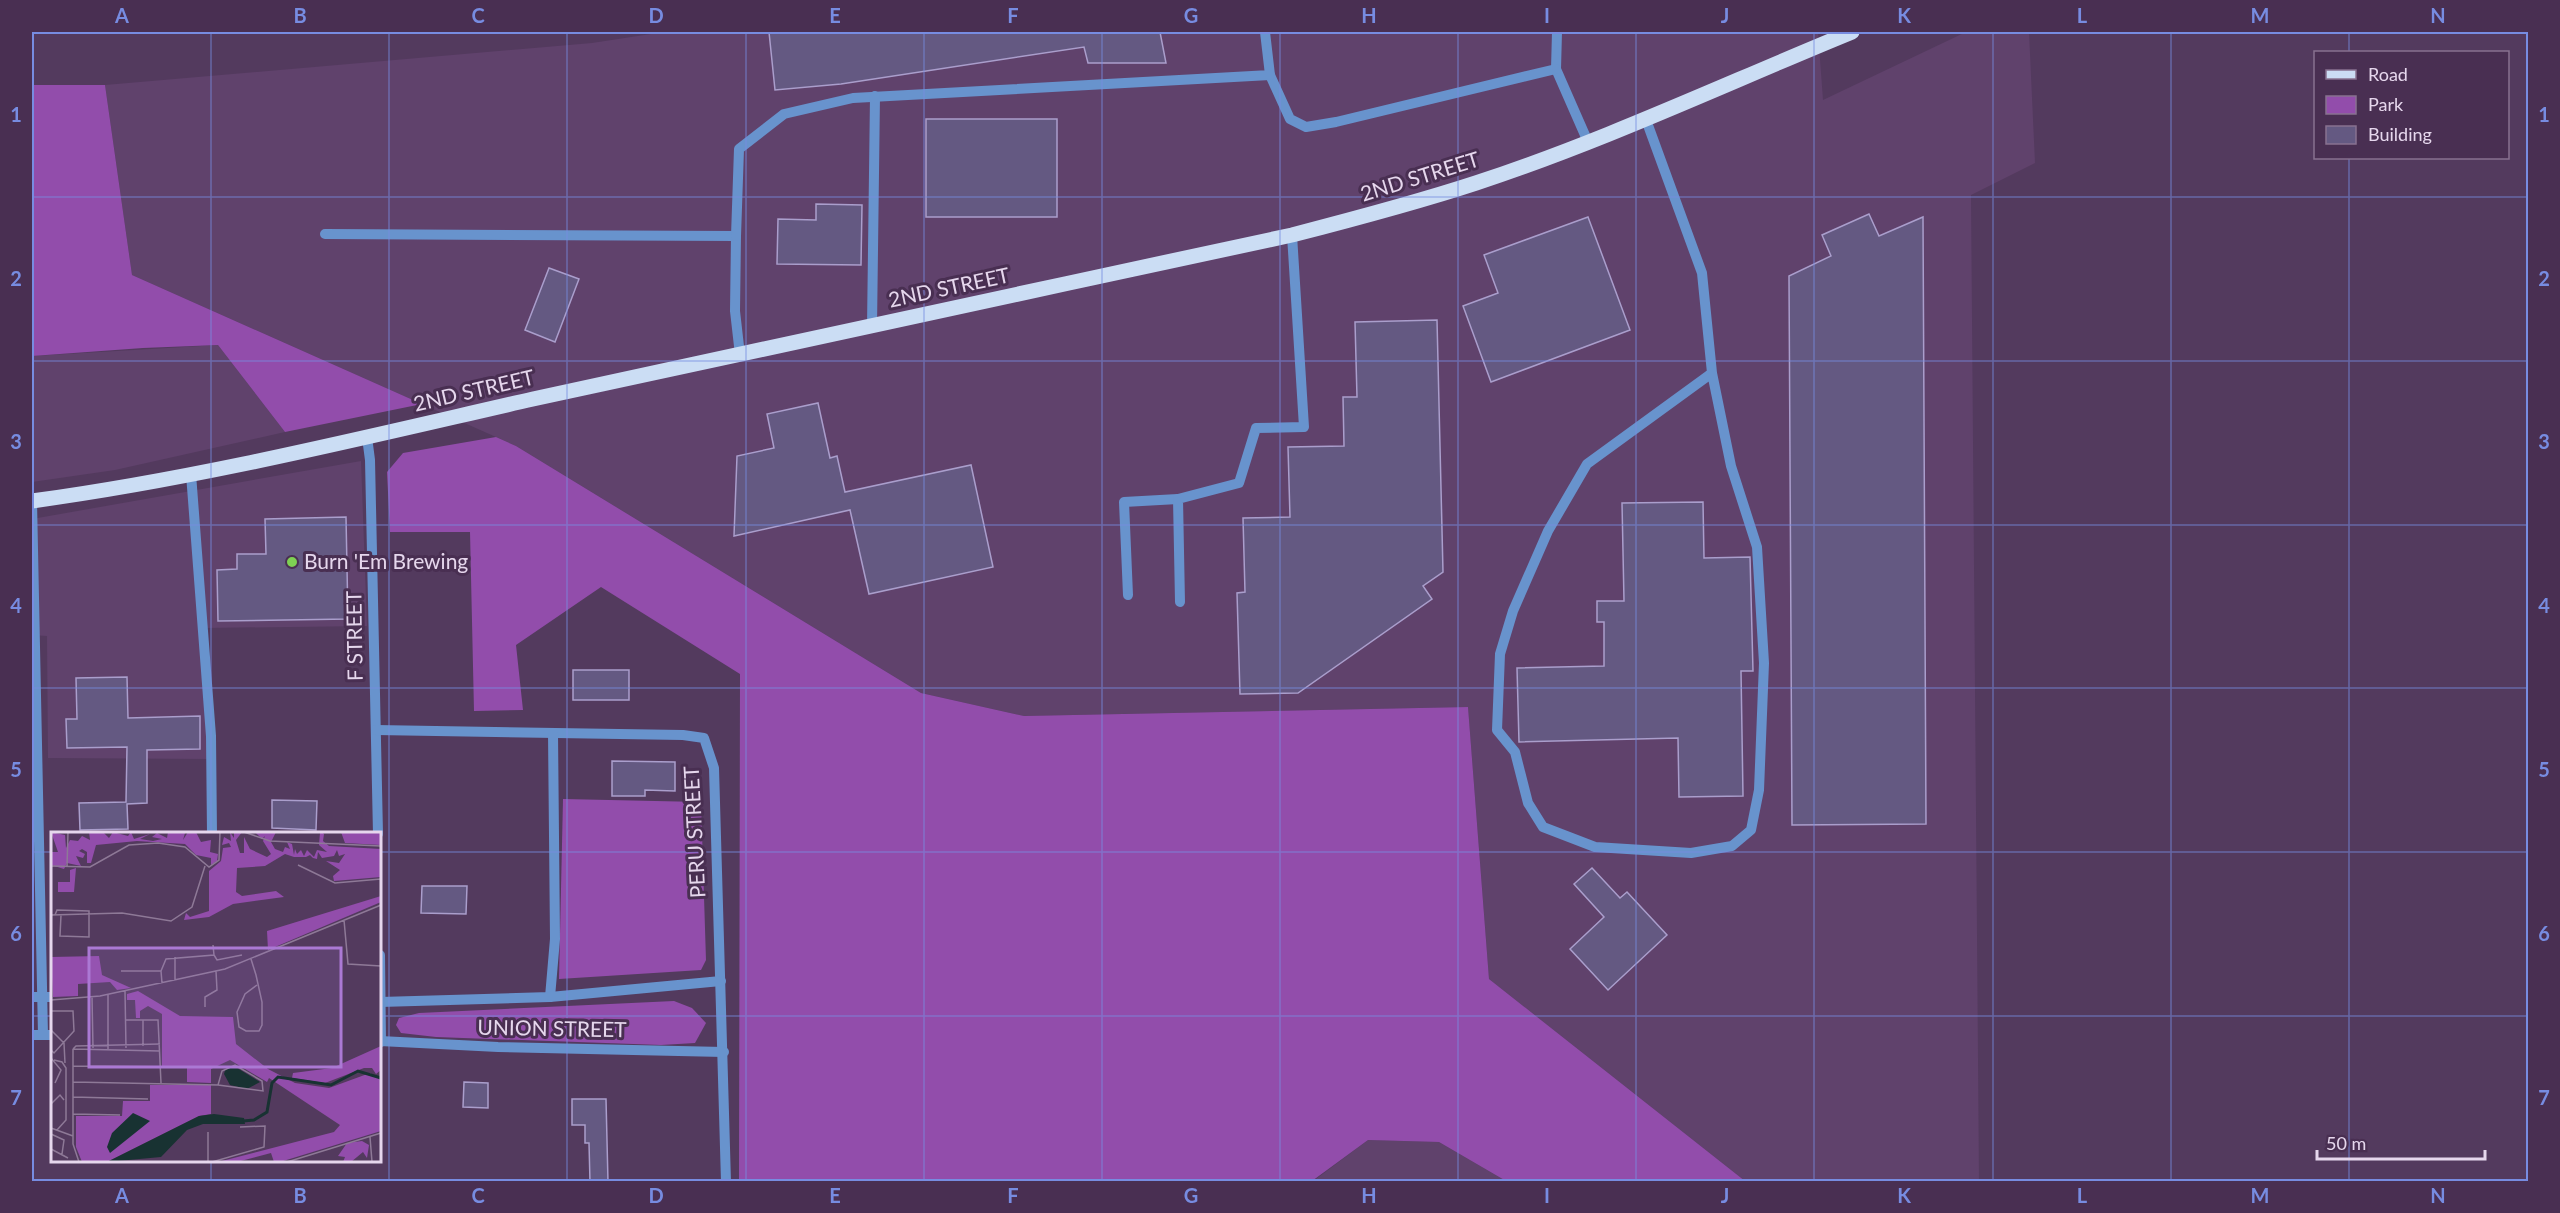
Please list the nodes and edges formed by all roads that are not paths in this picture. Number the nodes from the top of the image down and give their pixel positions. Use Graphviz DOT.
graph roads {
  1 [pos="1265,32"];
  2 [pos="1557,32"];
  3 [pos="1852,32"];
  4 [pos="1557,69"];
  5 [pos="1270,75"];
  6 [pos="875,96"];
  7 [pos="1645,117"];
  8 [pos="1588,142"];
  9 [pos="326,234"];
  10 [pos="1292,235"];
  11 [pos="736,236"];
  12 [pos="872,327"];
  13 [pos="740,355"];
  14 [pos="1712,373"];
  15 [pos="367,437"];
  16 [pos="191,474"];
  17 [pos="1178,499"];
  18 [pos="32,501"];
  19 [pos="1128,596"];
  20 [pos="1180,602"];
  21 [pos="376,730"];
  22 [pos="553,734"];
  23 [pos="212,832"];
  24 [pos="378,832"];
  25 [pos="721,981"];
  26 [pos="36,997"];
  27 [pos="550,997"];
  28 [pos="381,1002"];
  29 [pos="42,1035"];
  30 [pos="381,1042"];
  31 [pos="724,1052"];
  32 [pos="726,1182"];
  1 -- 5 [label="street"];
  2 -- 4 [label="street"];
  3 -- 7 [label="main road, 2ND STREET"];
  4 -- 5 [label="street"];
  4 -- 8 [label="street"];
  5 -- 6 [label="street"];
  6 -- 11 [label="street"];
  6 -- 12 [label="street"];
  7 -- 8 [label="main road, 2ND STREET"];
  7 -- 14 [label="street"];
  8 -- 10 [label="main road, 2ND STREET"];
  9 -- 11 [label="street"];
  10 -- 12 [label="main road, 2ND STREET"];
  10 -- 17 [label="street"];
  11 -- 13 [label="street"];
  12 -- 13 [label="main road, 2ND STREET"];
  13 -- 15 [label="main road, 2ND STREET"];
  14 -- 14 [label="street"];
  15 -- 16 [label="main road, 2ND STREET"];
  15 -- 21 [label="street, F STREET"];
  16 -- 18 [label="main road, 2ND STREET"];
  16 -- 23 [label="street"];
  17 -- 19 [label="street"];
  17 -- 20 [label="street"];
  18 -- 26 [label="street"];
  21 -- 22 [label="street, PERU STREET"];
  21 -- 24 [label="street, F STREET"];
  22 -- 25 [label="street, PERU STREET"];
  22 -- 27 [label="street"];
  25 -- 27 [label="street, UNION STREET"];
  25 -- 31 [label="street, PERU STREET"];
  26 -- 29 [label="street"];
  27 -- 28 [label="street, UNION STREET"];
  30 -- 31 [label="street, UNION STREET"];
  31 -- 32 [label="street, PERU STREET"];
}
